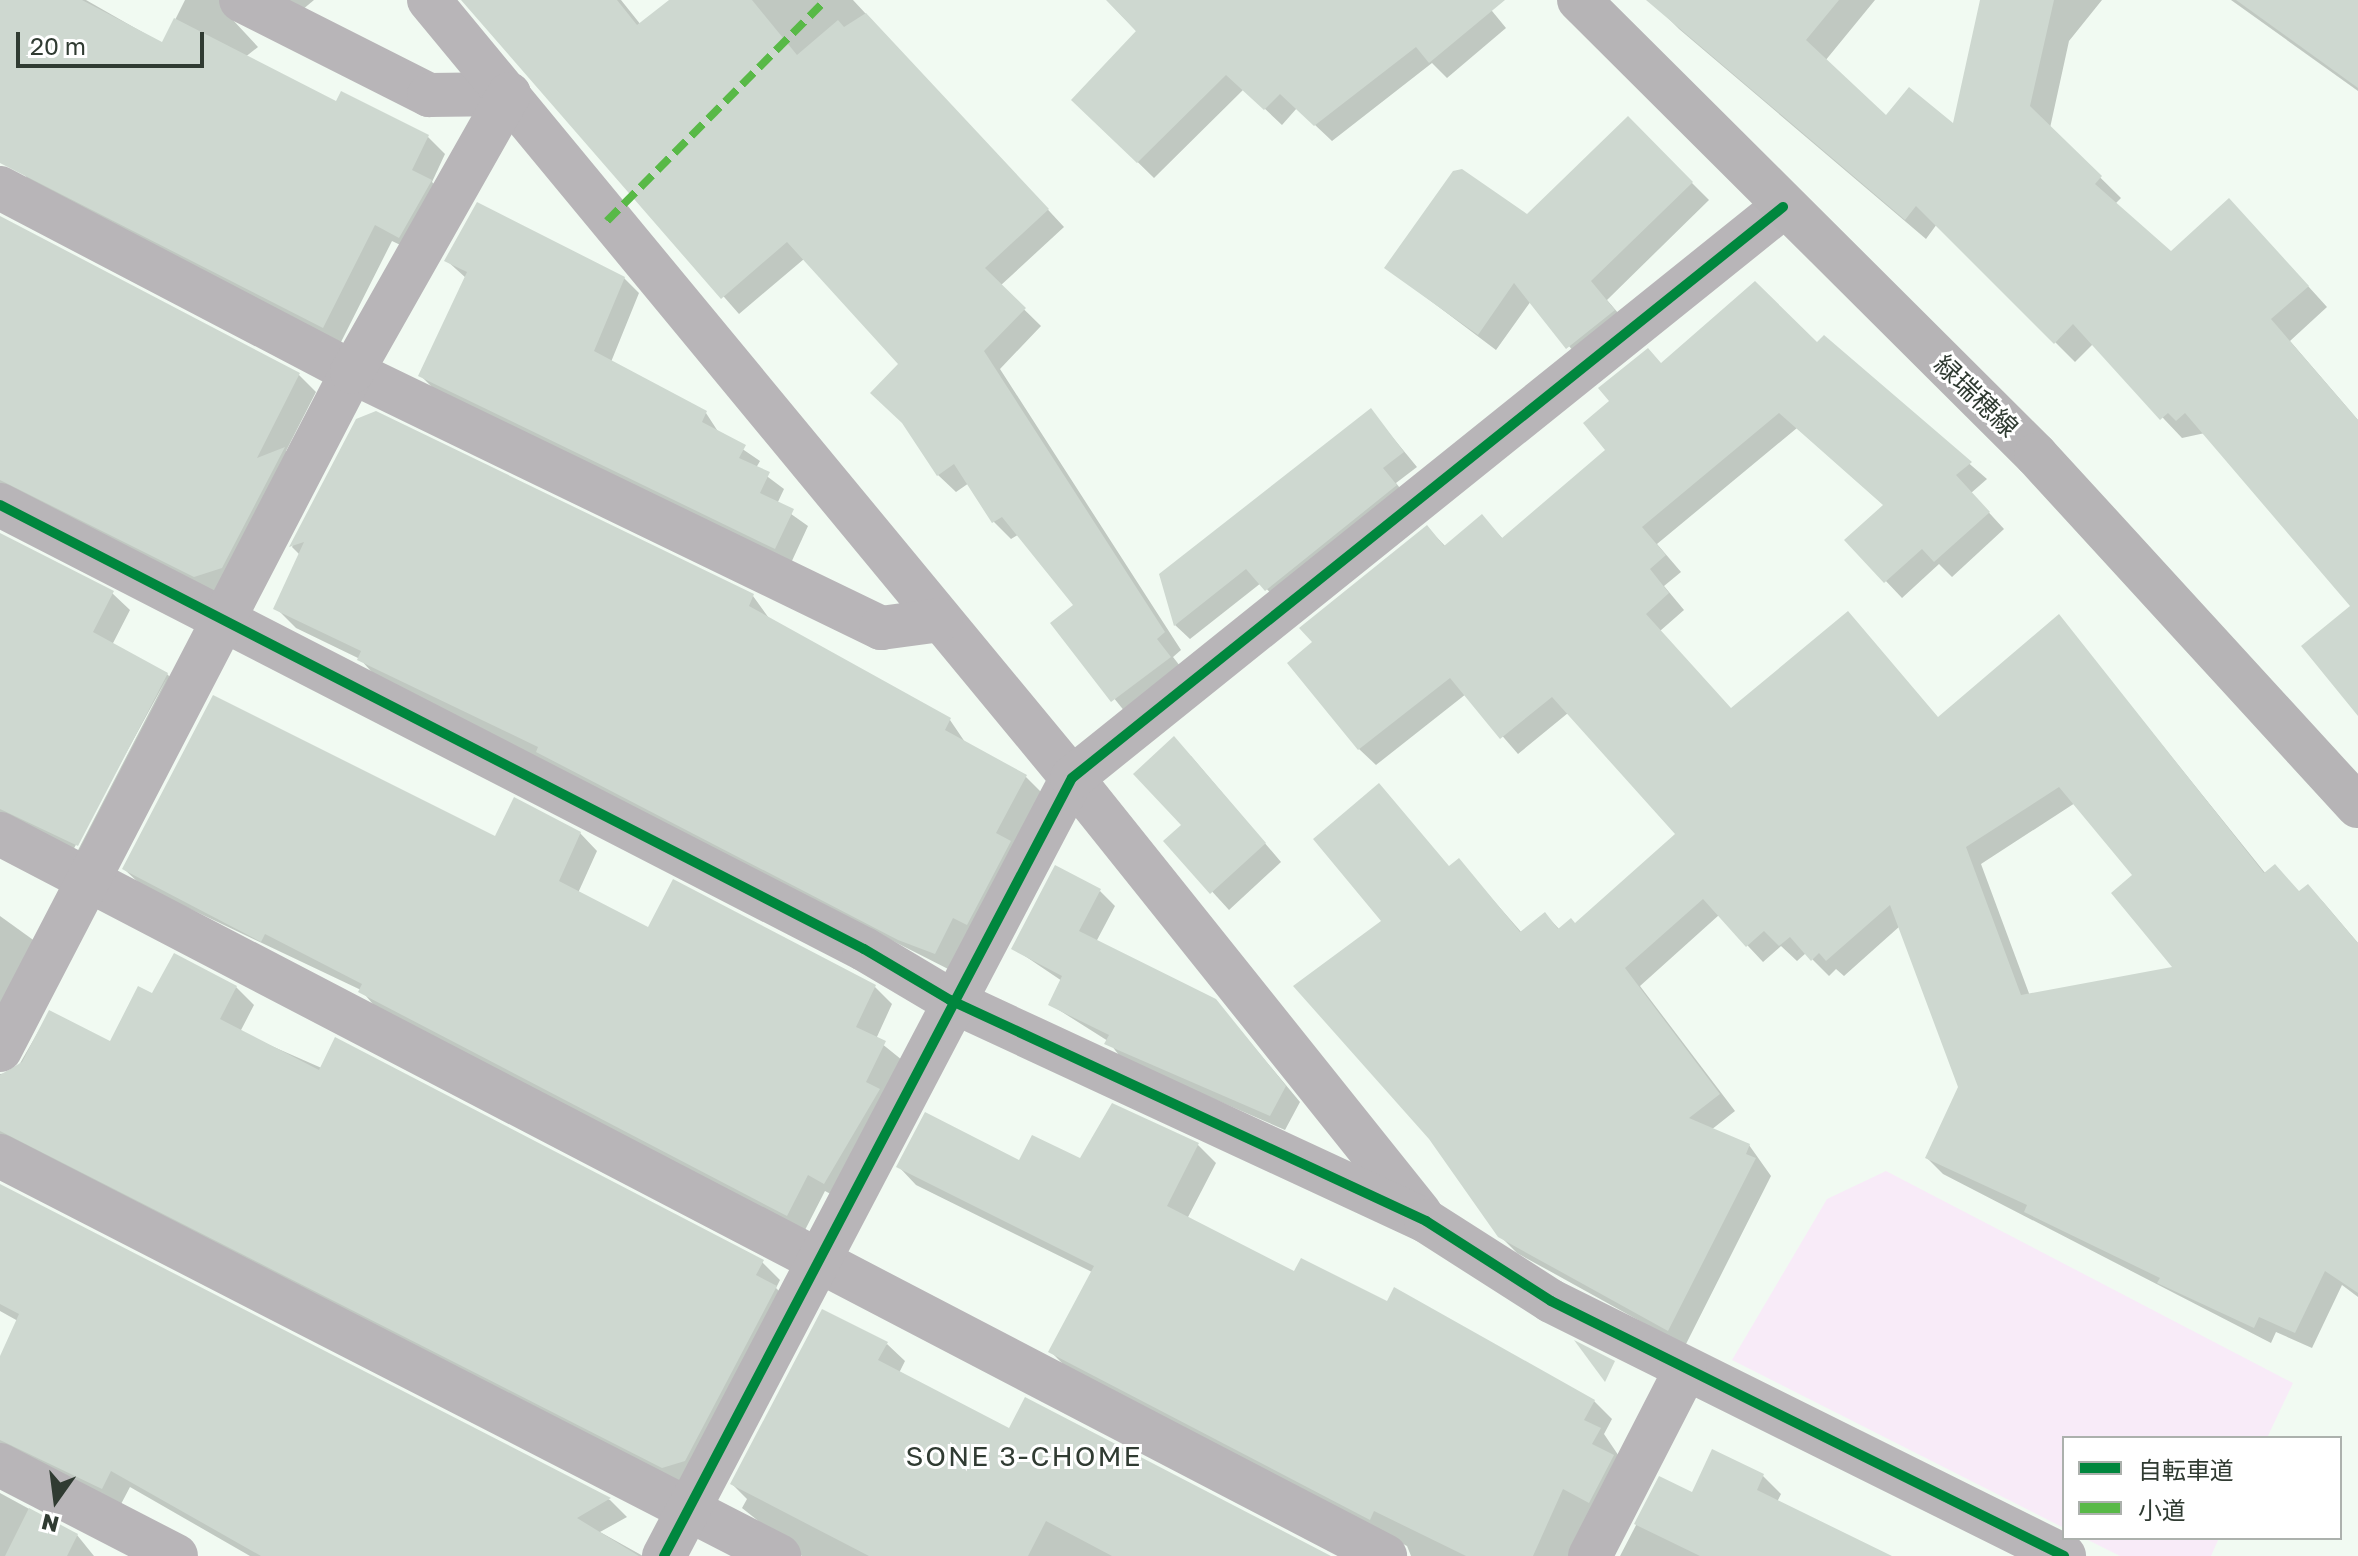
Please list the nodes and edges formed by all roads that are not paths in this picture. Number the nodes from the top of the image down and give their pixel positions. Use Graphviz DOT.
graph roads {
  1 [pos="241,0"];
  2 [pos="429,0"];
  3 [pos="1579,0"];
  4 [pos="509,94"];
  5 [pos="0,188"];
  6 [pos="1783,207"];
  7 [pos="352,372"];
  8 [pos="0,505"];
  9 [pos="225,619"];
  10 [pos="940,620"];
  11 [pos="1072,778"];
  12 [pos="2358,806"];
  13 [pos="0,834"];
  14 [pos="89,880"];
  15 [pos="950,1000"];
  16 [pos="0,1050"];
  17 [pos="0,1156"];
  18 [pos="1426,1221"];
  19 [pos="817,1260"];
  20 [pos="1685,1371"];
  21 [pos="0,1465"];
  22 [pos="689,1510"];
  23 [pos="176,1556"];
  24 [pos="664,1556"];
  25 [pos="779,1556"];
  26 [pos="1385,1556"];
  27 [pos="1590,1556"];
  28 [pos="2064,1556"];
  1 -- 4 [label="street"];
  2 -- 4 [label="street"];
  3 -- 6 [label="main road, 緑瑞穂線"];
  4 -- 7 [label="street"];
  4 -- 10 [label="street"];
  5 -- 7 [label="street"];
  6 -- 11 [label="street"];
  6 -- 12 [label="main road, 緑瑞穂線"];
  7 -- 9 [label="street"];
  7 -- 10 [label="street"];
  8 -- 9 [label="street"];
  9 -- 14 [label="street"];
  9 -- 15 [label="street"];
  10 -- 11 [label="street"];
  11 -- 15 [label="street"];
  11 -- 18 [label="street"];
  13 -- 14 [label="street"];
  14 -- 16 [label="street"];
  14 -- 19 [label="street"];
  15 -- 18 [label="street"];
  15 -- 19 [label="street"];
  17 -- 22 [label="street"];
  18 -- 20 [label="street"];
  19 -- 22 [label="street"];
  19 -- 26 [label="street"];
  20 -- 27 [label="street"];
  20 -- 28 [label="street"];
  21 -- 23 [label="street"];
  22 -- 24 [label="street"];
  22 -- 25 [label="street"];
}
